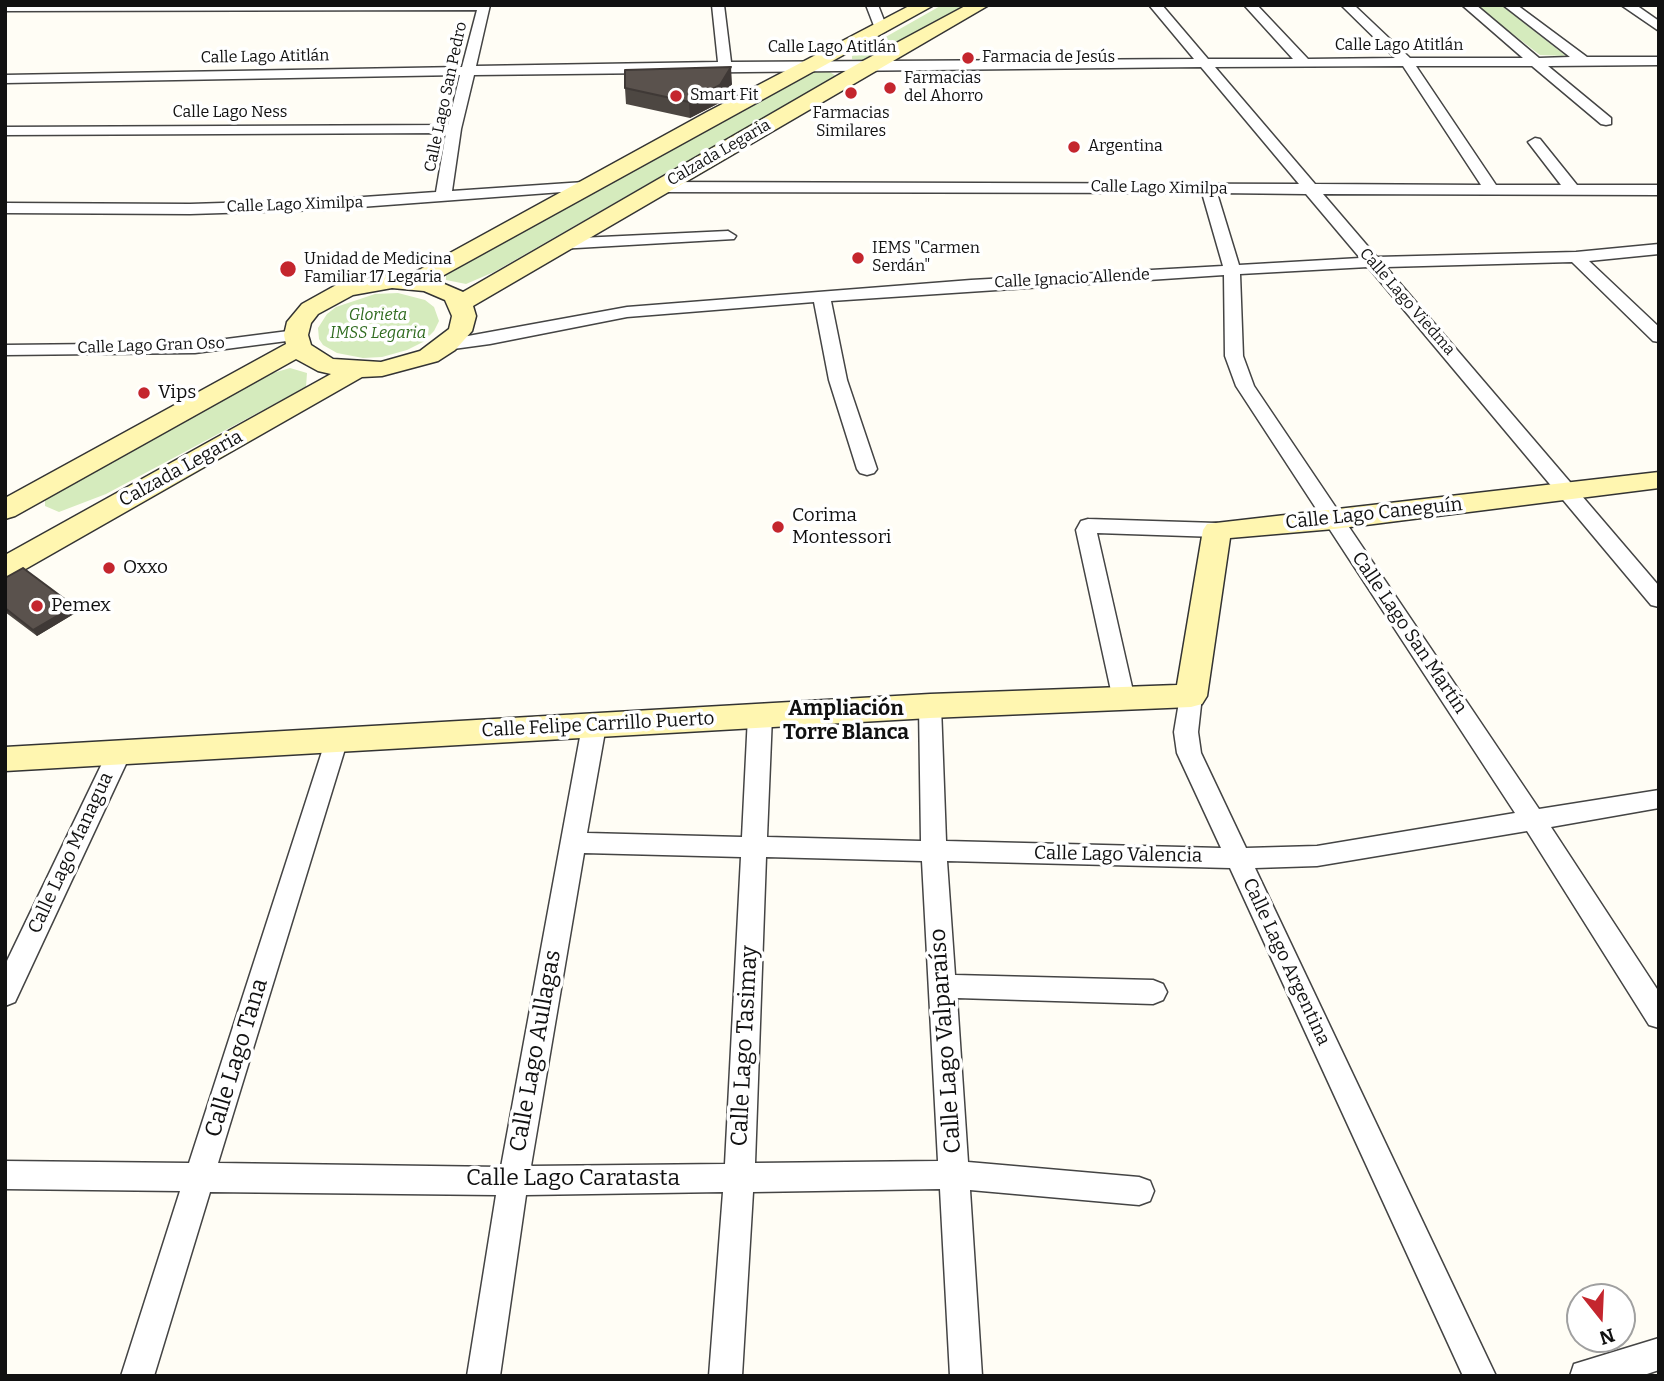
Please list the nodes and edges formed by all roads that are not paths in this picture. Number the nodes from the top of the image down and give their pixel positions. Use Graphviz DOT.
graph roads {
  1 [pos="484,5"];
  2 [pos="718,5"];
  3 [pos="872,5"];
  4 [pos="925,5"];
  5 [pos="979,5"];
  6 [pos="1154,5"];
  7 [pos="1250,5"];
  8 [pos="1347,5"];
  9 [pos="1468,5"];
  10 [pos="1509,5"];
  11 [pos="1627,5"];
  12 [pos="94,6"];
  13 [pos="5,7"];
  14 [pos="1659,27"];
  15 [pos="881,28"];
  16 [pos="1583,61"];
  17 [pos="1659,61"];
  18 [pos="1538,62"];
  19 [pos="1204,64"];
  20 [pos="1305,64"];
  21 [pos="1408,64"];
  22 [pos="724,66"];
  23 [pos="808,66"];
  24 [pos="868,66"];
  25 [pos="470,71"];
  26 [pos="5,79"];
  27 [pos="1606,121"];
  28 [pos="454,129"];
  29 [pos="5,131"];
  30 [pos="1535,142"];
  31 [pos="584,187"];
  32 [pos="660,187"];
  33 [pos="1208,188"];
  34 [pos="1313,190"];
  35 [pos="1492,190"];
  36 [pos="1659,190"];
  37 [pos="1574,191"];
  38 [pos="443,197"];
  39 [pos="5,208"];
  40 [pos="728,236"];
  41 [pos="559,244"];
  42 [pos="1659,248"];
  43 [pos="1576,257"];
  44 [pos="1372,262"];
  45 [pos="1232,269"];
  46 [pos="415,282"];
  47 [pos="822,298"];
  48 [pos="460,303"];
  49 [pos="1659,337"];
  50 [pos="297,341"];
  51 [pos="446,345"];
  52 [pos="5,350"];
  53 [pos="357,370"];
  54 [pos="867,469"];
  55 [pos="1659,480"];
  56 [pos="1567,491"];
  57 [pos="8,508"];
  58 [pos="1334,520"];
  59 [pos="1217,530"];
  60 [pos="57,539"];
  61 [pos="5,568"];
  62 [pos="1659,600"];
  63 [pos="1191,696"];
  64 [pos="1124,700"];
  65 [pos="930,706"];
  66 [pos="760,716"];
  67 [pos="594,726"];
  68 [pos="336,739"];
  69 [pos="120,751"];
  70 [pos="5,759"];
  71 [pos="1659,799"];
  72 [pos="1533,820"];
  73 [pos="572,844"];
  74 [pos="756,847"];
  75 [pos="934,850"];
  76 [pos="1237,858"];
  77 [pos="942,986"];
  78 [pos="1153,992"];
  79 [pos="5,994"];
  80 [pos="1659,1016"];
  81 [pos="5,1175"];
  82 [pos="956,1175"];
  83 [pos="201,1177"];
  84 [pos="739,1177"];
  85 [pos="513,1181"];
  86 [pos="1139,1191"];
  87 [pos="1659,1354"];
  88 [pos="137,1376"];
  89 [pos="483,1376"];
  90 [pos="725,1376"];
  91 [pos="966,1376"];
  92 [pos="1480,1376"];
  93 [pos="1586,1376"];
  1 -- 12 [label="street"];
  1 -- 25 [label="street, Calle Lago San Pedro"];
  2 -- 22 [label="street"];
  3 -- 15 [label="street"];
  4 -- 15 [label="main road, Calzada Legaria"];
  5 -- 24 [label="main road, Calzada Legaria"];
  6 -- 19 [label="street, Calle Lago Viedma"];
  7 -- 20 [label="street"];
  8 -- 21 [label="street"];
  9 -- 18 [label="street"];
  10 -- 16 [label="street"];
  11 -- 14 [label="street"];
  12 -- 13 [label="street"];
  15 -- 23 [label="main road, Calzada Legaria"];
  16 -- 17 [label="street, Calle Lago Atitlán"];
  16 -- 18 [label="street, Calle Lago Atitlán"];
  18 -- 21 [label="street, Calle Lago Atitlán"];
  18 -- 27 [label="street"];
  19 -- 20 [label="street, Calle Lago Atitlán"];
  19 -- 24 [label="street, Calle Lago Atitlán"];
  19 -- 34 [label="street, Calle Lago Viedma"];
  20 -- 21 [label="street, Calle Lago Atitlán"];
  21 -- 35 [label="street"];
  22 -- 23 [label="street, Calle Lago Atitlán"];
  22 -- 25 [label="street, Calle Lago Atitlán"];
  23 -- 24 [label="street, Calle Lago Atitlán"];
  23 -- 31 [label="main road, Calzada Legaria"];
  24 -- 32 [label="main road, Calzada Legaria"];
  25 -- 26 [label="street, Calle Lago Atitlán"];
  25 -- 28 [label="street, Calle Lago San Pedro"];
  28 -- 29 [label="street, Calle Lago Ness"];
  28 -- 38 [label="street, Calle Lago San Pedro"];
  30 -- 37 [label="street"];
  31 -- 38 [label="street, Calle Lago Ximilpa"];
  31 -- 46 [label="main road, Calzada Legaria"];
  32 -- 33 [label="street, Calle Lago Ximilpa"];
  32 -- 41 [label="main road, Calzada Legaria"];
  33 -- 34 [label="street, Calle Lago Ximilpa"];
  33 -- 45 [label="street, Calle Lago San Martín"];
  34 -- 35 [label="street, Calle Lago Ximilpa"];
  34 -- 44 [label="street, Calle Lago Viedma"];
  35 -- 37 [label="street, Calle Lago Ximilpa"];
  36 -- 37 [label="street, Calle Lago Ximilpa"];
  38 -- 39 [label="street, Calle Lago Ximilpa"];
  40 -- 41 [label="street"];
  41 -- 48 [label="main road, Calzada Legaria"];
  42 -- 43 [label="street, Calle Ignacio Allende"];
  43 -- 44 [label="street, Calle Ignacio Allende"];
  43 -- 49 [label="street"];
  44 -- 45 [label="street, Calle Ignacio Allende"];
  44 -- 56 [label="street, Calle Lago Viedma"];
  45 -- 47 [label="street, Calle Ignacio Allende"];
  45 -- 58 [label="street, Calle Lago San Martín"];
  46 -- 48 [label="main road"];
  46 -- 50 [label="main road"];
  47 -- 51 [label="street, Calle Ignacio Allende"];
  47 -- 54 [label="street"];
  48 -- 51 [label="main road"];
  50 -- 52 [label="street, Calle Lago Gran Oso"];
  50 -- 53 [label="main road"];
  50 -- 57 [label="main road"];
  51 -- 53 [label="main road"];
  53 -- 60 [label="main road, Calzada Legaria"];
  55 -- 56 [label="main road, Calle Lago Caneguín"];
  56 -- 58 [label="main road, Calle Lago Caneguín"];
  56 -- 62 [label="street, Calle Lago Viedma"];
  57 -- 60 [label="main road"];
  58 -- 59 [label="main road, Calle Lago Caneguín"];
  58 -- 72 [label="street, Calle Lago San Martín"];
  59 -- 63 [label="main road, Calle Lago Argentina"];
  59 -- 64 [label="street, Calle Lago Caneguín"];
  60 -- 61 [label="main road, Calzada Legaria"];
  63 -- 64 [label="main road, Calle Felipe Carrillo Puerto"];
  63 -- 76 [label="street, Calle Lago Argentina"];
  64 -- 65 [label="main road, Calle Felipe Carrillo Puerto"];
  65 -- 66 [label="main road, Calle Felipe Carrillo Puerto"];
  65 -- 75 [label="street, Calle Lago Valparaíso"];
  66 -- 67 [label="main road, Calle Felipe Carrillo Puerto"];
  66 -- 74 [label="street, Calle Lago Tasimay"];
  67 -- 68 [label="main road, Calle Felipe Carrillo Puerto"];
  67 -- 73 [label="street, Calle Lago Aullagas"];
  68 -- 69 [label="main road, Calle Felipe Carrillo Puerto"];
  68 -- 83 [label="street, Calle Lago Tana"];
  69 -- 70 [label="main road, Calle Felipe Carrillo Puerto"];
  69 -- 79 [label="street, Calle Lago Managua"];
  71 -- 72 [label="street, Calle Lago Valencia"];
  72 -- 76 [label="street, Calle Lago Valencia"];
  72 -- 80 [label="street, Calle Lago San Martín"];
  73 -- 74 [label="street, Calle Lago Valencia"];
  73 -- 85 [label="street, Calle Lago Aullagas"];
  74 -- 75 [label="street, Calle Lago Valencia"];
  74 -- 84 [label="street, Calle Lago Tasimay"];
  75 -- 76 [label="street, Calle Lago Valencia"];
  75 -- 77 [label="street, Calle Lago Valparaíso"];
  76 -- 92 [label="street, Calle Lago Argentina"];
  77 -- 78 [label="street"];
  77 -- 82 [label="street, Calle Lago Valparaíso"];
  81 -- 83 [label="street, Calle Lago Caratasta"];
  82 -- 84 [label="street, Calle Lago Caratasta"];
  82 -- 86 [label="street, Calle Lago Caratasta"];
  82 -- 91 [label="street, Calle Lago Valparaíso"];
  83 -- 85 [label="street, Calle Lago Caratasta"];
  83 -- 88 [label="street, Calle Lago Tana"];
  84 -- 85 [label="street, Calle Lago Caratasta"];
  84 -- 90 [label="street, Calle Lago Tasimay"];
  85 -- 89 [label="street, Calle Lago Aullagas"];
  87 -- 93 [label="street"];
}
